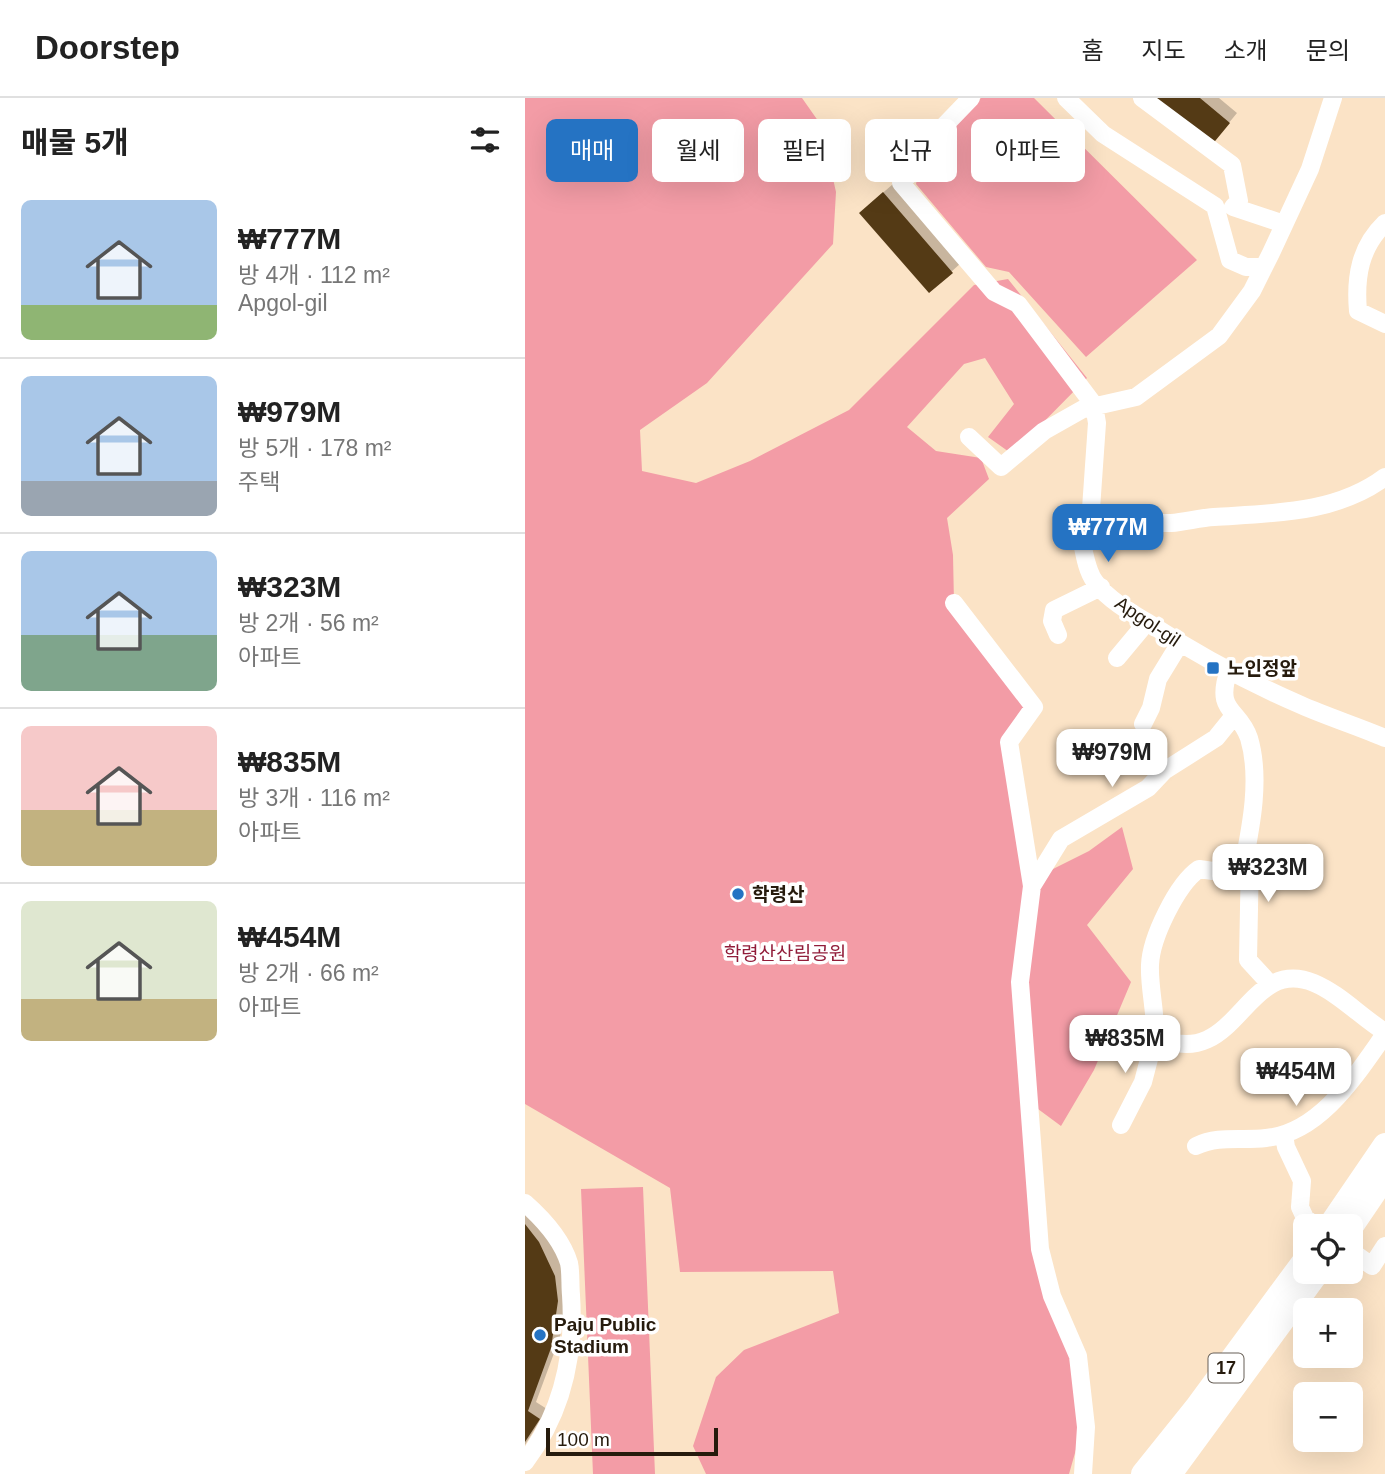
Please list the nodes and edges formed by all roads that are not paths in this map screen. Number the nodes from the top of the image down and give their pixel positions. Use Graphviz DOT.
graph roads {
  1 [pos="971,98"];
  2 [pos="1066,98"];
  3 [pos="1142,98"];
  4 [pos="1333,98"];
  5 [pos="1233,207"];
  6 [pos="1217,216"];
  7 [pos="1385,223"];
  8 [pos="1285,224"];
  9 [pos="1264,267"];
  10 [pos="1385,324"];
  11 [pos="1094,405"];
  12 [pos="969,437"];
  13 [pos="1385,477"];
  14 [pos="1090,523"];
  15 [pos="1101,587"];
  16 [pos="954,603"];
  17 [pos="1147,622"];
  18 [pos="1058,635"];
  19 [pos="1180,643"];
  20 [pos="1117,658"];
  21 [pos="1229,670"];
  22 [pos="1233,717"];
  23 [pos="1143,724"];
  24 [pos="1385,738"];
  25 [pos="1250,831"];
  26 [pos="1032,886"];
  27 [pos="1270,985"];
  28 [pos="1385,1033"];
  29 [pos="1155,1036"];
  30 [pos="1121,1125"];
  31 [pos="1285,1135"];
  32 [pos="1196,1146"];
  33 [pos="1385,1146"];
  34 [pos="1385,1177"];
  35 [pos="525,1203"];
  36 [pos="1305,1214"];
  37 [pos="1338,1214"];
  38 [pos="1360,1214"];
  39 [pos="1385,1246"];
  40 [pos="1363,1259"];
  41 [pos="1293,1276"];
  42 [pos="1309,1284"];
  43 [pos="525,1462"];
  44 [pos="1083,1474"];
  45 [pos="1143,1474"];
  46 [pos="1170,1474"];
  1 -- 11 [label="street"];
  2 -- 6 [label="street"];
  3 -- 5 [label="street"];
  4 -- 8 [label="street"];
  5 -- 6 [label="street"];
  5 -- 8 [label="street"];
  6 -- 9 [label="street"];
  7 -- 10 [label="street"];
  8 -- 9 [label="street"];
  9 -- 11 [label="street"];
  11 -- 12 [label="street"];
  11 -- 14 [label="street"];
  13 -- 14 [label="street"];
  14 -- 15 [label="street, Apgol-gil"];
  15 -- 17 [label="street, Apgol-gil"];
  15 -- 18 [label="street"];
  16 -- 26 [label="street"];
  17 -- 19 [label="street, Apgol-gil"];
  17 -- 20 [label="street"];
  19 -- 21 [label="street, Apgol-gil"];
  19 -- 23 [label="street"];
  21 -- 22 [label="street"];
  21 -- 24 [label="street, Apgol-gil"];
  22 -- 25 [label="street"];
  22 -- 26 [label="street"];
  25 -- 27 [label="street"];
  25 -- 29 [label="street"];
  26 -- 44 [label="street"];
  27 -- 28 [label="street"];
  27 -- 29 [label="street"];
  28 -- 31 [label="street"];
  29 -- 30 [label="street"];
  31 -- 32 [label="street"];
  31 -- 36 [label="street"];
  33 -- 37 [label="highway"];
  34 -- 38 [label="highway"];
  35 -- 43 [label="street"];
  39 -- 40 [label="street"];
  41 -- 45 [label="highway, 17"];
  42 -- 46 [label="highway, 17"];
}
